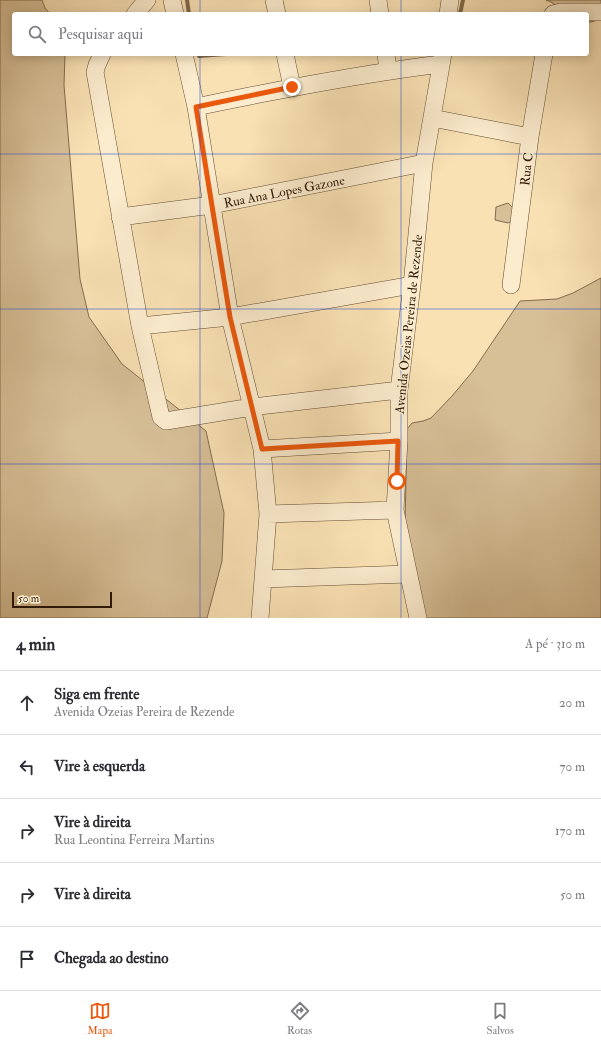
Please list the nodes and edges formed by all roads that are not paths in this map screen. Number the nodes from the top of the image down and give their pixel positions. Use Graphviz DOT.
graph roads {
  1 [pos="147,0"];
  2 [pos="172,0"];
  3 [pos="274,0"];
  4 [pos="378,0"];
  5 [pos="450,0"];
  6 [pos="137,12"];
  7 [pos="175,12"];
  8 [pos="277,12"];
  9 [pos="380,12"];
  10 [pos="448,12"];
  11 [pos="561,12"];
  12 [pos="589,12"];
  13 [pos="589,12"];
  14 [pos="601,12"];
  15 [pos="101,56"];
  16 [pos="184,56"];
  17 [pos="285,56"];
  18 [pos="544,56"];
  19 [pos="442,59"];
  20 [pos="387,62"];
  21 [pos="292,87"];
  22 [pos="196,107"];
  23 [pos="432,118"];
  24 [pos="530,137"];
  25 [pos="424,164"];
  26 [pos="212,205"];
  27 [pos="120,216"];
  28 [pos="412,285"];
  29 [pos="511,285"];
  30 [pos="230,317"];
  31 [pos="140,326"];
  32 [pos="399,390"];
  33 [pos="252,407"];
  34 [pos="398,441"];
  35 [pos="262,449"];
  36 [pos="395,510"];
  37 [pos="268,514"];
  38 [pos="408,574"];
  39 [pos="263,580"];
  40 [pos="260,618"];
  41 [pos="418,618"];
  1 -- 6 [label="street"];
  2 -- 7 [label="street"];
  3 -- 8 [label="street"];
  4 -- 9 [label="street"];
  5 -- 10 [label="street"];
  11 -- 12 [label="street"];
  13 -- 14 [label="street"];
  15 -- 27 [label="street"];
  16 -- 22 [label="street"];
  17 -- 21 [label="street"];
  18 -- 24 [label="street, Rua C"];
  19 -- 20 [label="street"];
  19 -- 23 [label="street, Avenida Ozeias Pereira de Rezende"];
  20 -- 21 [label="street"];
  21 -- 22 [label="street"];
  22 -- 26 [label="street"];
  23 -- 24 [label="street"];
  23 -- 25 [label="street, Avenida Ozeias Pereira de Rezende"];
  24 -- 29 [label="street, Rua C"];
  25 -- 26 [label="street, Rua Ana Lopes Gazone"];
  25 -- 28 [label="street, Avenida Ozeias Pereira de Rezende"];
  26 -- 27 [label="street, Rua Ana Lopes Gazone"];
  26 -- 30 [label="street"];
  27 -- 31 [label="street"];
  28 -- 30 [label="street"];
  28 -- 32 [label="street, Avenida Ozeias Pereira de Rezende"];
  30 -- 31 [label="street"];
  30 -- 33 [label="street"];
  31 -- 33 [label="street"];
  32 -- 33 [label="street"];
  32 -- 34 [label="street, Avenida Ozeias Pereira de Rezende"];
  33 -- 35 [label="street"];
  34 -- 35 [label="street"];
  34 -- 36 [label="street, Avenida Ozeias Pereira de Rezende"];
  35 -- 37 [label="street"];
  36 -- 37 [label="street"];
  36 -- 38 [label="street, Avenida Ozeias Pereira de Rezende"];
  37 -- 39 [label="street"];
  38 -- 39 [label="street"];
  38 -- 41 [label="street, Avenida Ozeias Pereira de Rezende"];
  39 -- 40 [label="street"];
}
